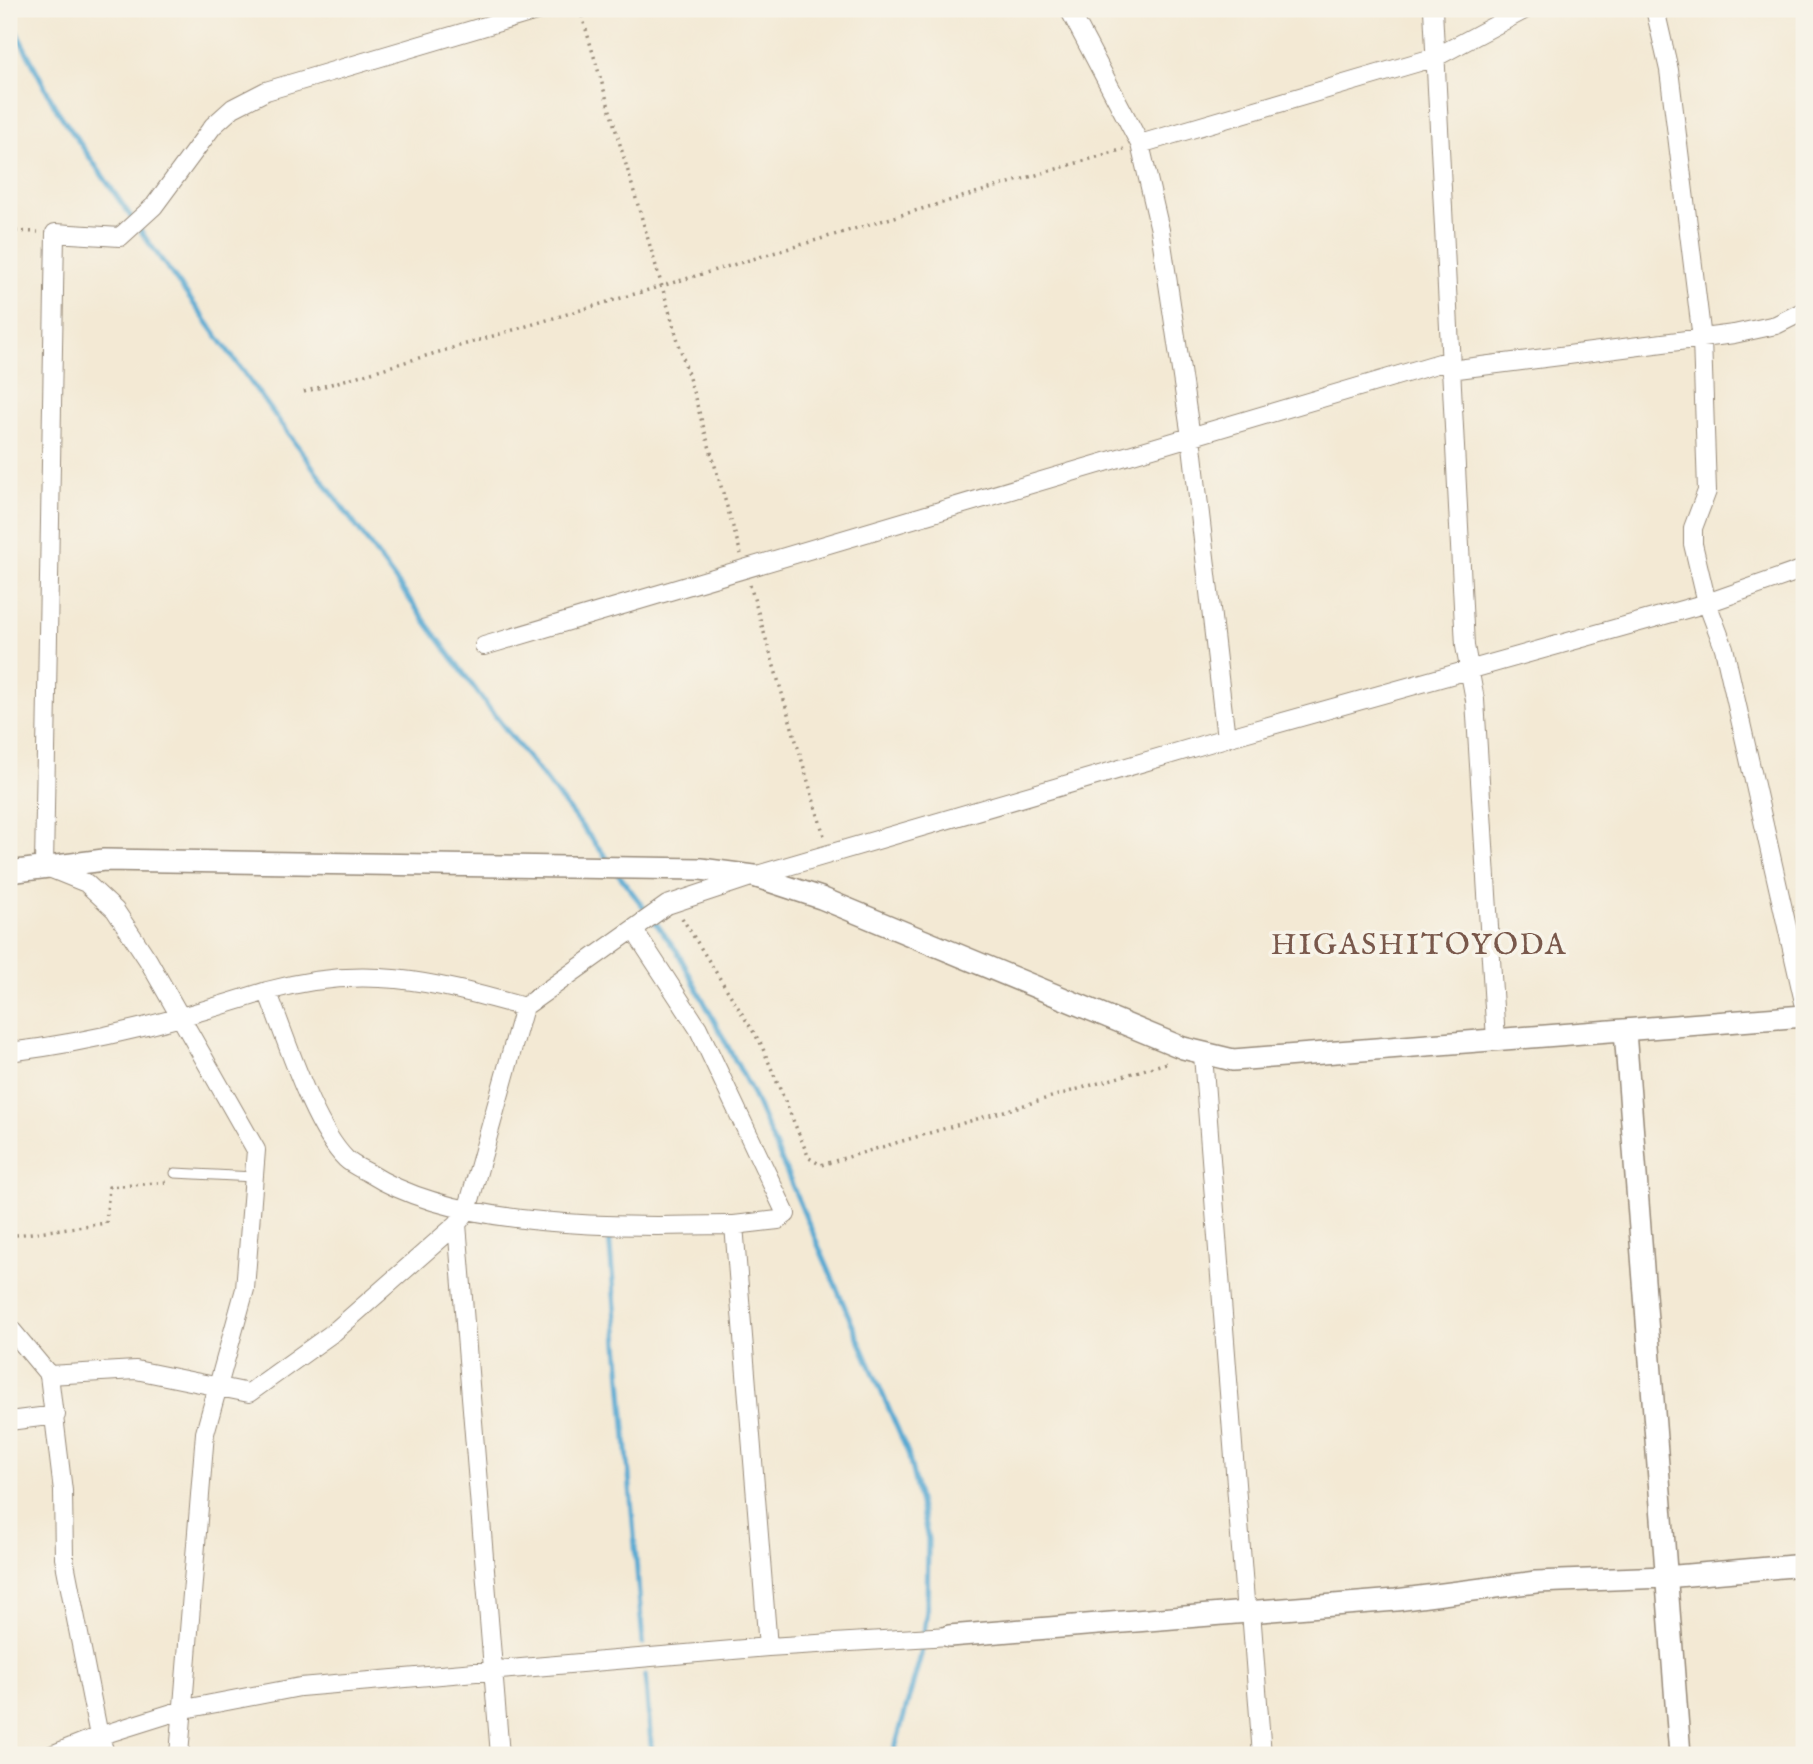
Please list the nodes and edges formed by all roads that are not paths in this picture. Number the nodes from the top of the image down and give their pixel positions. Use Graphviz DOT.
graph roads {
  1 [pos="543,9"];
  2 [pos="1069,9"];
  3 [pos="1433,9"];
  4 [pos="1526,9"];
  5 [pos="1656,9"];
  6 [pos="1436,58"];
  7 [pos="1140,144"];
  8 [pos="1804,311"];
  9 [pos="1702,339"];
  10 [pos="1450,365"];
  11 [pos="1191,437"];
  12 [pos="1804,569"];
  13 [pos="1707,603"];
  14 [pos="484,646"];
  15 [pos="1470,670"];
  16 [pos="1226,738"];
  17 [pos="44,866"];
  18 [pos="9,872"];
  19 [pos="754,876"];
  20 [pos="634,930"];
  21 [pos="267,991"];
  22 [pos="1804,1002"];
  23 [pos="524,1007"];
  24 [pos="1804,1016"];
  25 [pos="181,1018"];
  26 [pos="1625,1031"];
  27 [pos="1496,1040"];
  28 [pos="1193,1051"];
  29 [pos="9,1052"];
  30 [pos="175,1173"];
  31 [pos="254,1177"];
  32 [pos="462,1217"];
  33 [pos="734,1225"];
  34 [pos="9,1327"];
  35 [pos="49,1375"];
  36 [pos="217,1387"];
  37 [pos="56,1415"];
  38 [pos="9,1421"];
  39 [pos="1804,1565"];
  40 [pos="1665,1577"];
  41 [pos="1251,1611"];
  42 [pos="949,1636"];
  43 [pos="768,1647"];
  44 [pos="493,1672"];
  45 [pos="185,1709"];
  46 [pos="99,1736"];
  47 [pos="51,1755"];
  48 [pos="106,1755"];
  49 [pos="179,1755"];
  50 [pos="500,1755"];
  51 [pos="1262,1755"];
  52 [pos="1680,1755"];
  1 -- 17 [label="street"];
  2 -- 7 [label="street"];
  3 -- 6 [label="street"];
  4 -- 6 [label="street"];
  5 -- 9 [label="street"];
  6 -- 7 [label="street"];
  6 -- 10 [label="street"];
  7 -- 11 [label="street"];
  8 -- 9 [label="street"];
  9 -- 10 [label="street"];
  9 -- 13 [label="street"];
  10 -- 11 [label="street"];
  10 -- 15 [label="street"];
  11 -- 14 [label="street"];
  11 -- 16 [label="street"];
  12 -- 13 [label="street"];
  13 -- 15 [label="street"];
  13 -- 22 [label="street"];
  15 -- 16 [label="street"];
  15 -- 27 [label="street"];
  16 -- 19 [label="street"];
  17 -- 18 [label="street"];
  17 -- 19 [label="street"];
  17 -- 25 [label="street"];
  19 -- 20 [label="street"];
  19 -- 28 [label="street"];
  20 -- 23 [label="street"];
  20 -- 33 [label="street"];
  21 -- 23 [label="street"];
  21 -- 25 [label="street"];
  21 -- 32 [label="street"];
  23 -- 32 [label="street"];
  24 -- 26 [label="street"];
  25 -- 29 [label="street"];
  25 -- 31 [label="street"];
  26 -- 27 [label="street"];
  26 -- 40 [label="street"];
  27 -- 28 [label="street"];
  28 -- 41 [label="street"];
  30 -- 31 [label="lane"];
  31 -- 36 [label="street"];
  32 -- 33 [label="street"];
  32 -- 36 [label="street"];
  32 -- 44 [label="street"];
  33 -- 43 [label="street"];
  34 -- 35 [label="street"];
  35 -- 36 [label="street"];
  35 -- 37 [label="street"];
  36 -- 45 [label="street"];
  37 -- 38 [label="street"];
  37 -- 46 [label="street"];
  39 -- 40 [label="street"];
  40 -- 41 [label="street"];
  40 -- 52 [label="street"];
  41 -- 42 [label="street"];
  41 -- 51 [label="street"];
  42 -- 43 [label="street"];
  43 -- 44 [label="street"];
  44 -- 45 [label="street"];
  44 -- 50 [label="street"];
  45 -- 46 [label="street"];
  45 -- 49 [label="street"];
  46 -- 47 [label="street"];
  46 -- 48 [label="street"];
}
